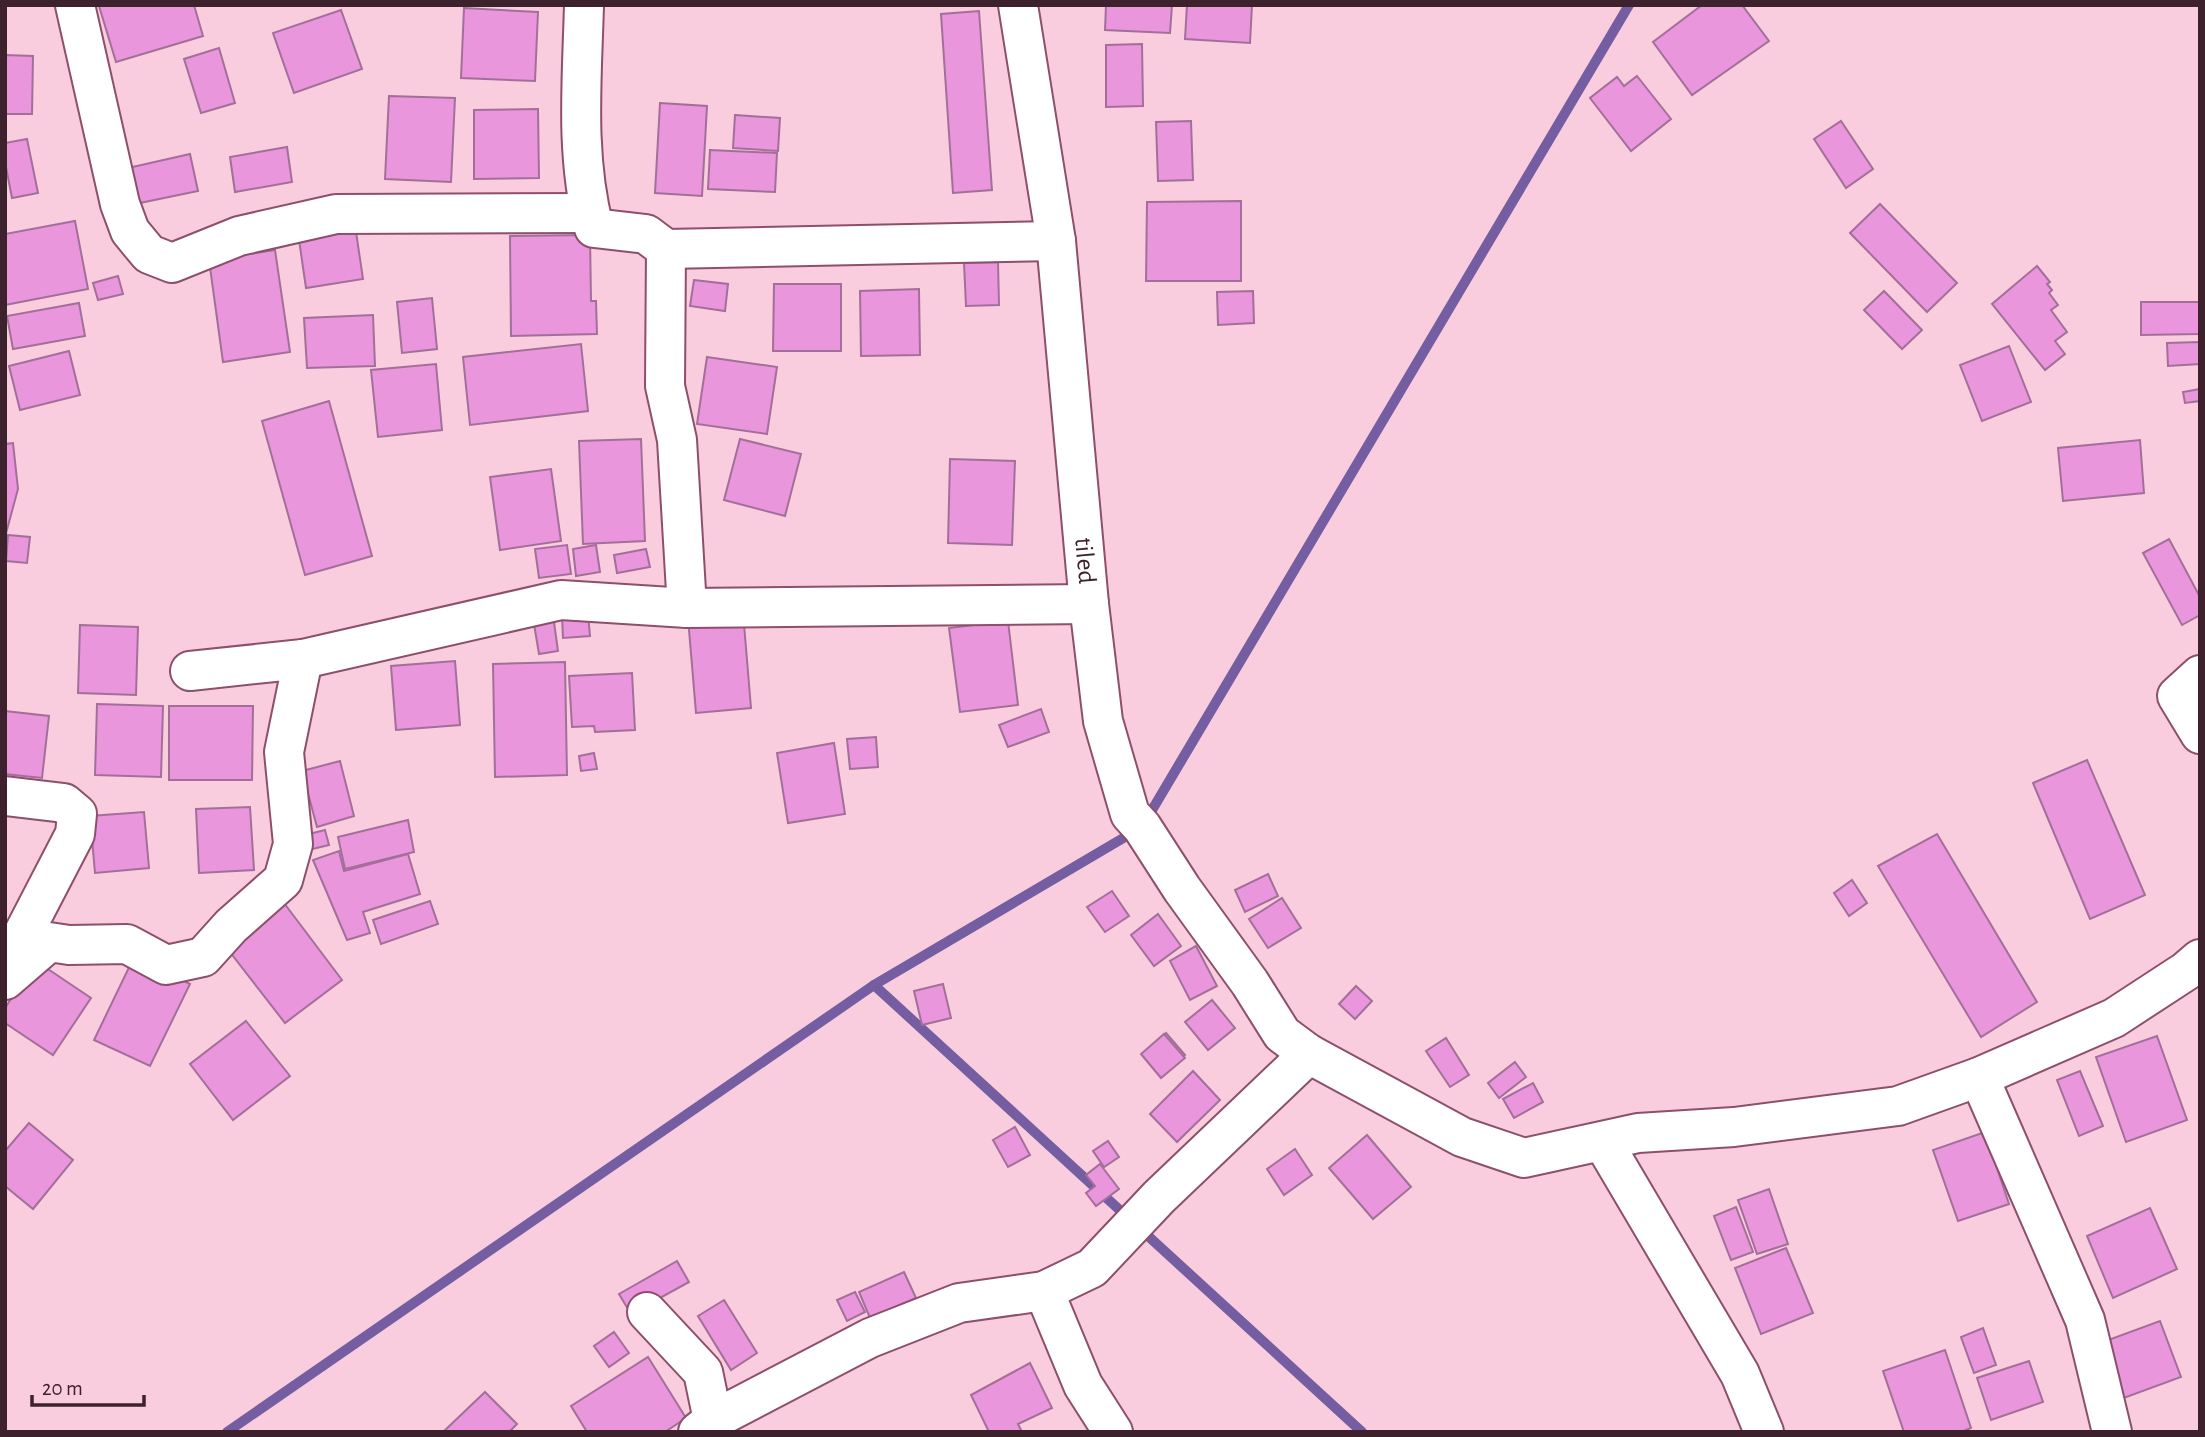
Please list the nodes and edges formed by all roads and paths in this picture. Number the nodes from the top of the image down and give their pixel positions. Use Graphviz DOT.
graph roads {
  1 [pos="75,5"];
  2 [pos="584,5"];
  3 [pos="1018,5"];
  4 [pos="590,214"];
  5 [pos="1056,241"];
  6 [pos="666,249"];
  7 [pos="1089,604"];
  8 [pos="687,608"];
  9 [pos="303,659"];
  10 [pos="190,671"];
  11 [pos="2200,675"];
  12 [pos="2200,734"];
  13 [pos="5,796"];
  14 [pos="2200,959"];
  15 [pos="5,969"];
  16 [pos="5,980"];
  17 [pos="1309,1054"];
  18 [pos="1979,1077"];
  19 [pos="1603,1142"];
  20 [pos="1044,1291"];
  21 [pos="647,1312"];
  22 [pos="706,1426"];
  23 [pos="1113,1432"];
  24 [pos="1764,1432"];
  25 [pos="2112,1432"];
  1 -- 4 [label="street"];
  2 -- 4 [label="street"];
  3 -- 5 [label="street, tiled"];
  4 -- 6 [label="street"];
  5 -- 6 [label="street"];
  5 -- 7 [label="street, tiled"];
  6 -- 8 [label="street"];
  7 -- 8 [label="street"];
  7 -- 17 [label="street, tiled"];
  8 -- 9 [label="street"];
  9 -- 10 [label="street"];
  9 -- 16 [label="street"];
  11 -- 12 [label="street"];
  13 -- 15 [label="street"];
  14 -- 18 [label="street, tiled"];
  17 -- 19 [label="street, tiled"];
  17 -- 20 [label="street"];
  18 -- 19 [label="street, tiled"];
  18 -- 25 [label="street"];
  19 -- 24 [label="street"];
  20 -- 22 [label="street"];
  20 -- 23 [label="street"];
  21 -- 22 [label="street"];
}
